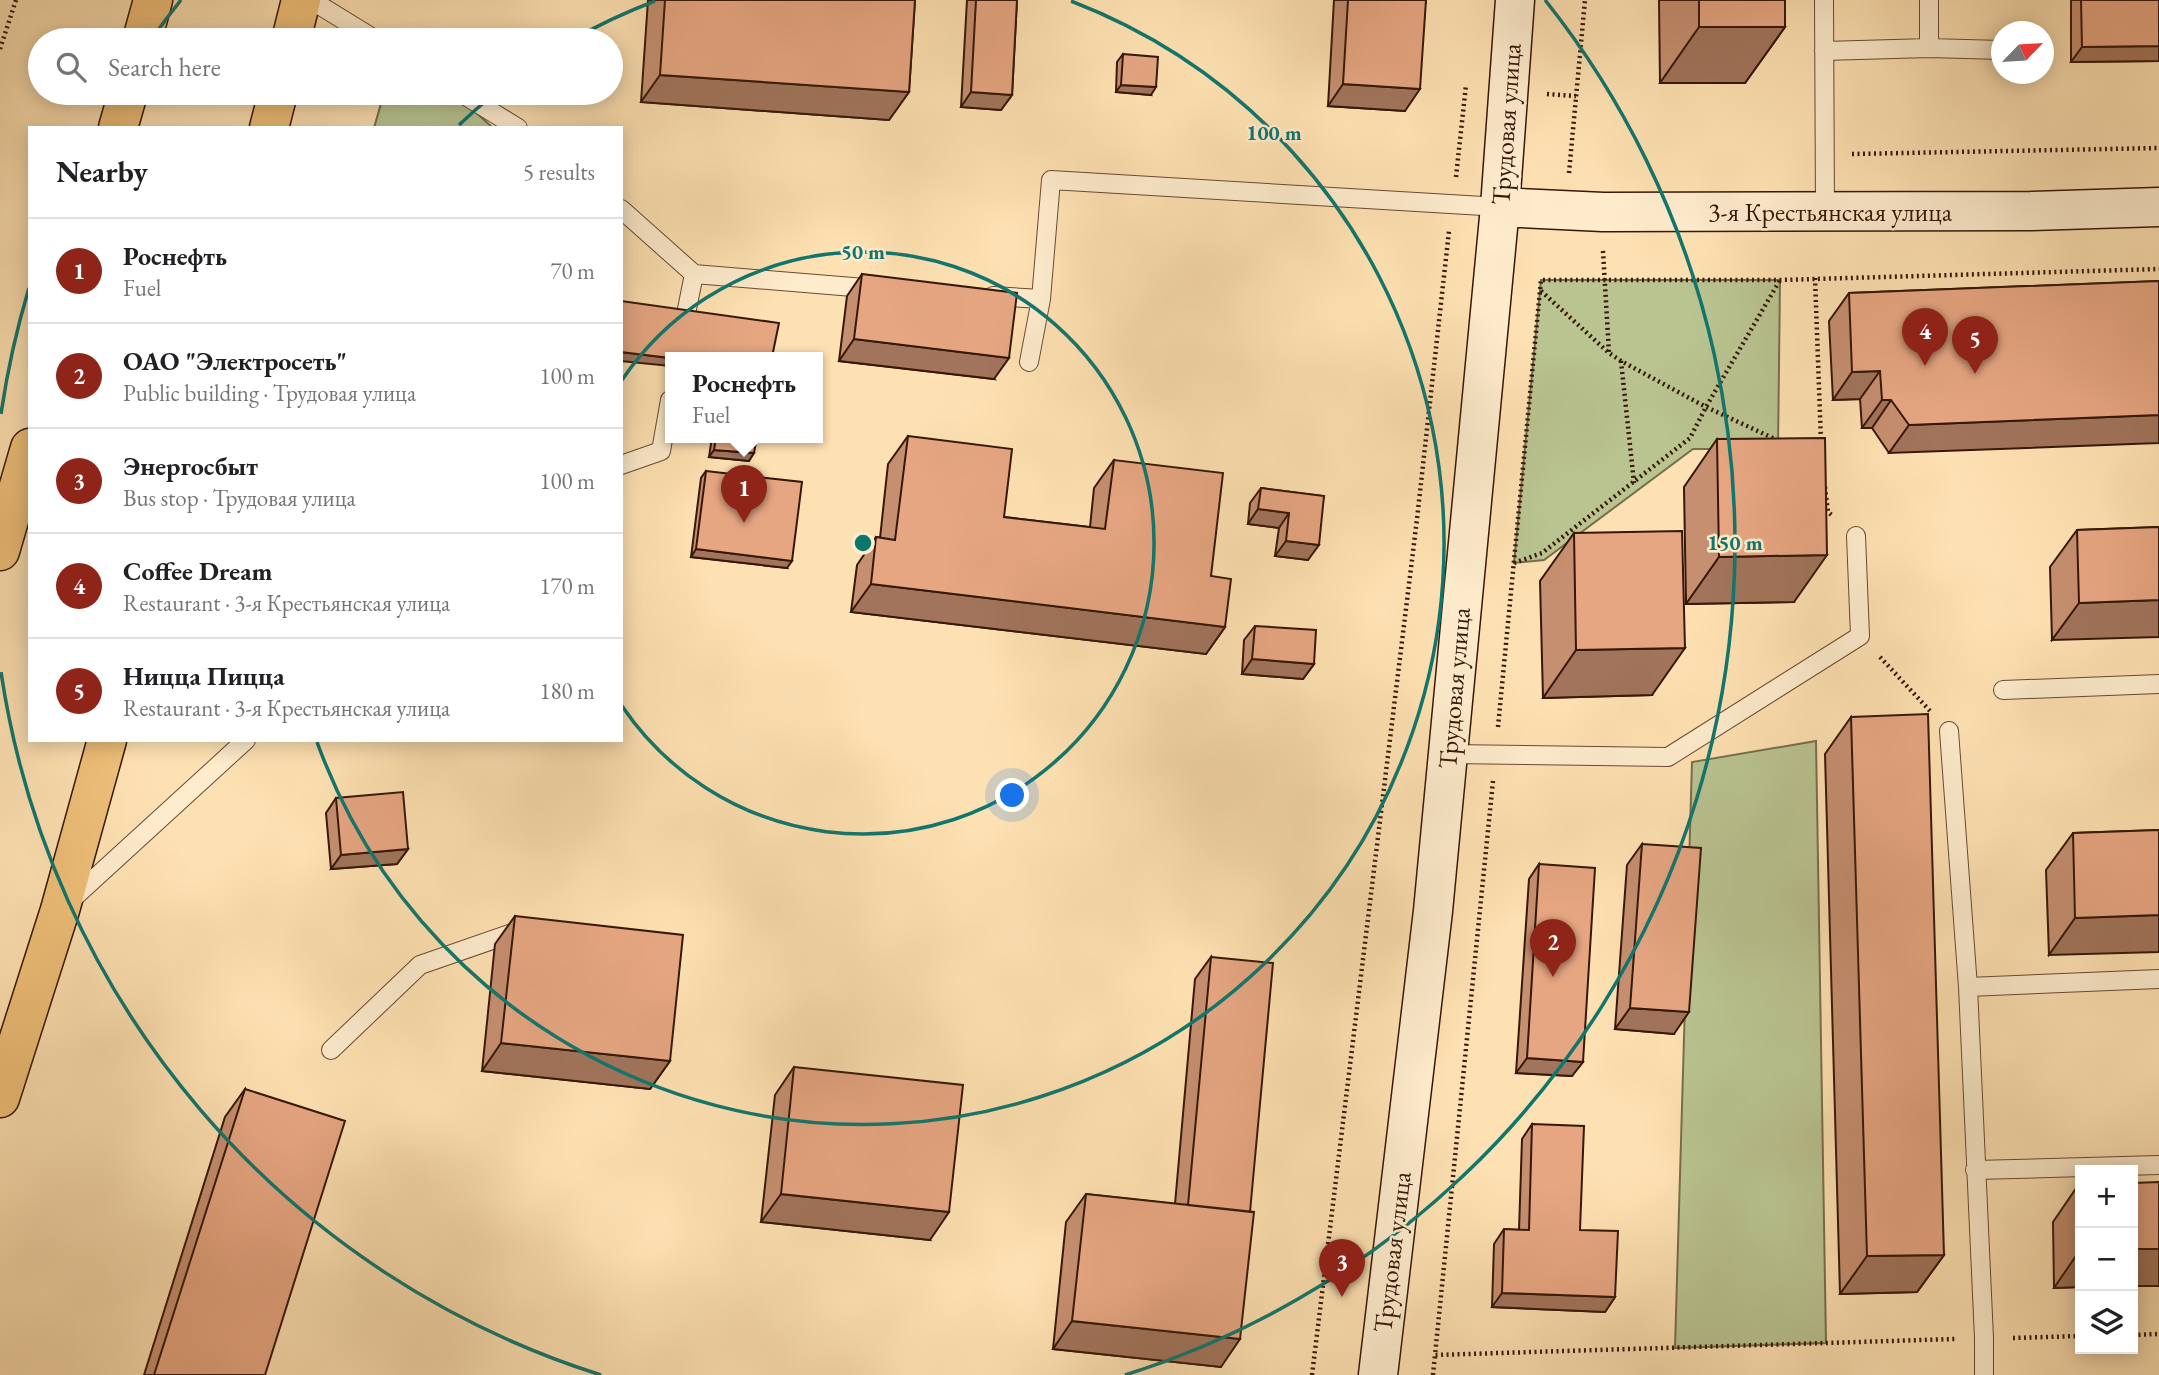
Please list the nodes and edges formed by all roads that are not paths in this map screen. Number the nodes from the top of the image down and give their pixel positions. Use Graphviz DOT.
graph roads {
  1 [pos="153,0"];
  2 [pos="301,0"];
  3 [pos="311,0"];
  4 [pos="1515,0"];
  5 [pos="1824,0"];
  6 [pos="1929,0"];
  7 [pos="145,28"];
  8 [pos="294,28"];
  9 [pos="356,28"];
  10 [pos="1929,48"];
  11 [pos="1991,50"];
  12 [pos="1824,51"];
  13 [pos="125,105"];
  14 [pos="275,105"];
  15 [pos="481,105"];
  16 [pos="119,126"];
  17 [pos="270,126"];
  18 [pos="515,126"];
  19 [pos="1500,207"];
  20 [pos="2159,207"];
  21 [pos="623,211"];
  22 [pos="1825,212"];
  23 [pos="694,274"];
  24 [pos="895,290"];
  25 [pos="975,295"];
  26 [pos="1041,299"];
  27 [pos="685,318"];
  28 [pos="1029,362"];
  29 [pos="665,428"];
  30 [pos="28,455"];
  31 [pos="623,464"];
  32 [pos="1856,536"];
  33 [pos="0,551"];
  34 [pos="2159,684"];
  35 [pos="2003,690"];
  36 [pos="1949,731"];
  37 [pos="106,742"];
  38 [pos="244,742"];
  39 [pos="1448,754"];
  40 [pos="60,910"];
  41 [pos="534,931"];
  42 [pos="2159,979"];
  43 [pos="1968,987"];
  44 [pos="331,1050"];
  45 [pos="0,1098"];
  46 [pos="2159,1165"];
  47 [pos="1975,1170"];
  48 [pos="1378,1375"];
  49 [pos="1984,1375"];
  1 -- 7 [label="highway"];
  2 -- 8 [label="highway"];
  3 -- 9 [label="lane"];
  4 -- 19 [label="main road, Трудовая улица"];
  5 -- 12 [label="lane"];
  6 -- 10 [label="lane"];
  10 -- 11 [label="lane"];
  10 -- 12 [label="lane"];
  12 -- 22 [label="lane"];
  13 -- 16 [label="highway"];
  14 -- 17 [label="highway"];
  15 -- 18 [label="lane"];
  19 -- 22 [label="main road, 3-я Крестьянская улица"];
  19 -- 26 [label="lane"];
  19 -- 39 [label="main road, Трудовая улица"];
  20 -- 22 [label="main road, 3-я Крестьянская улица"];
  21 -- 23 [label="lane"];
  23 -- 24 [label="lane"];
  23 -- 27 [label="lane"];
  25 -- 26 [label="lane"];
  26 -- 28 [label="lane"];
  29 -- 31 [label="lane"];
  30 -- 33 [label="highway"];
  32 -- 39 [label="lane"];
  34 -- 35 [label="lane"];
  36 -- 43 [label="lane"];
  37 -- 40 [label="highway"];
  38 -- 40 [label="lane"];
  39 -- 48 [label="main road, Трудовая улица"];
  40 -- 45 [label="highway"];
  41 -- 44 [label="lane"];
  42 -- 43 [label="lane"];
  43 -- 47 [label="lane"];
  46 -- 47 [label="lane"];
  47 -- 49 [label="lane"];
}
